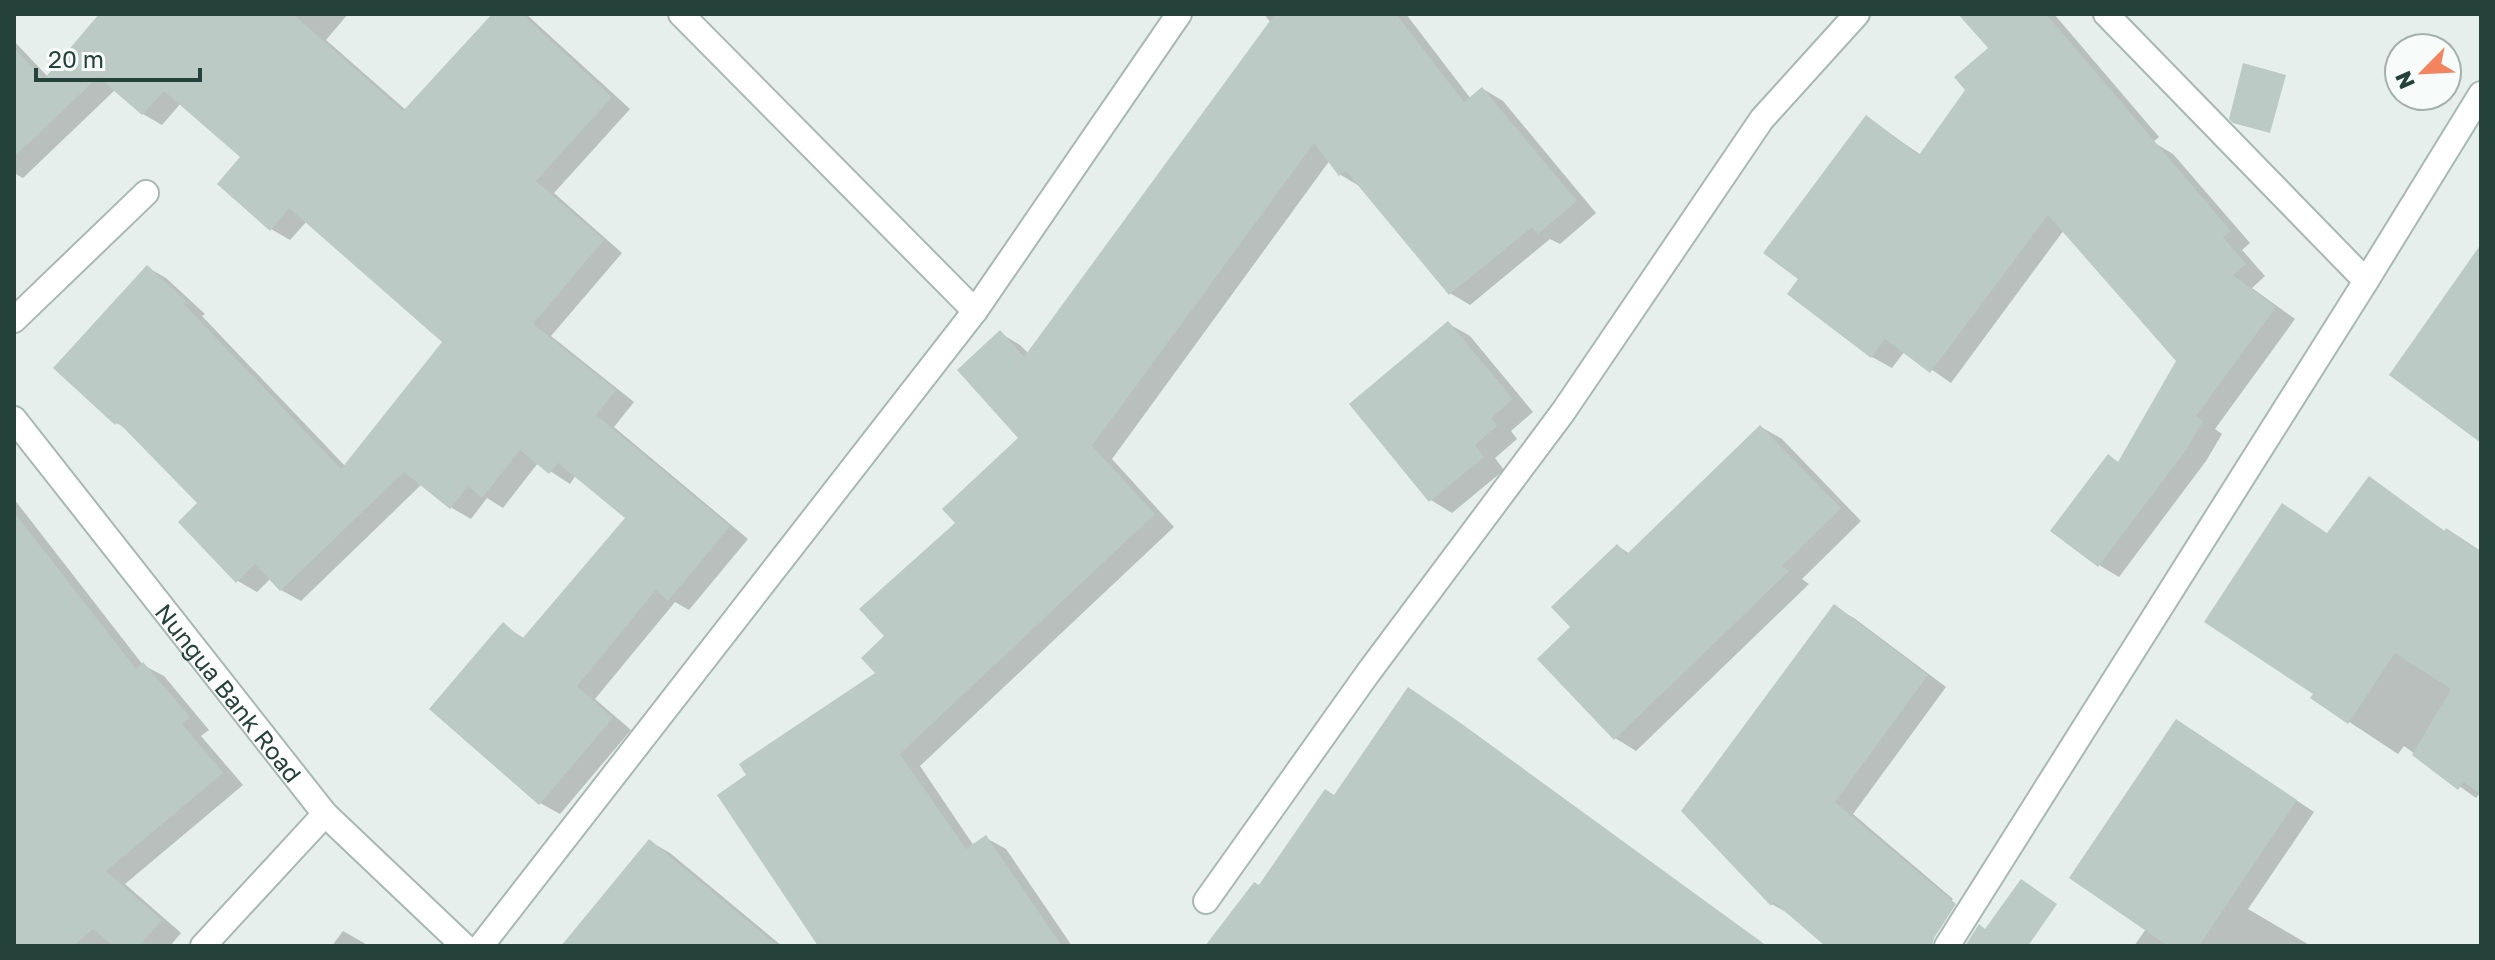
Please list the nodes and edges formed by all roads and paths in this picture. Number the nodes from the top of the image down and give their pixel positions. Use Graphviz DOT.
graph roads {
  1 [pos="681,14"];
  2 [pos="1179,14"];
  3 [pos="1857,14"];
  4 [pos="2106,14"];
  5 [pos="2481,94"];
  6 [pos="146,193"];
  7 [pos="2366,281"];
  8 [pos="975,311"];
  9 [pos="14,320"];
  10 [pos="14,419"];
  11 [pos="325,814"];
  12 [pos="1206,901"];
  13 [pos="203,946"];
  14 [pos="464,946"];
  15 [pos="481,946"];
  16 [pos="1947,946"];
  1 -- 8 [label="street"];
  2 -- 8 [label="street"];
  3 -- 12 [label="street"];
  4 -- 7 [label="street"];
  5 -- 7 [label="street"];
  6 -- 9 [label="street"];
  7 -- 16 [label="street"];
  8 -- 15 [label="street"];
  10 -- 11 [label="street, Nungua Bank Road"];
  11 -- 13 [label="street"];
  11 -- 14 [label="street, Nungua Bank Road"];
}
